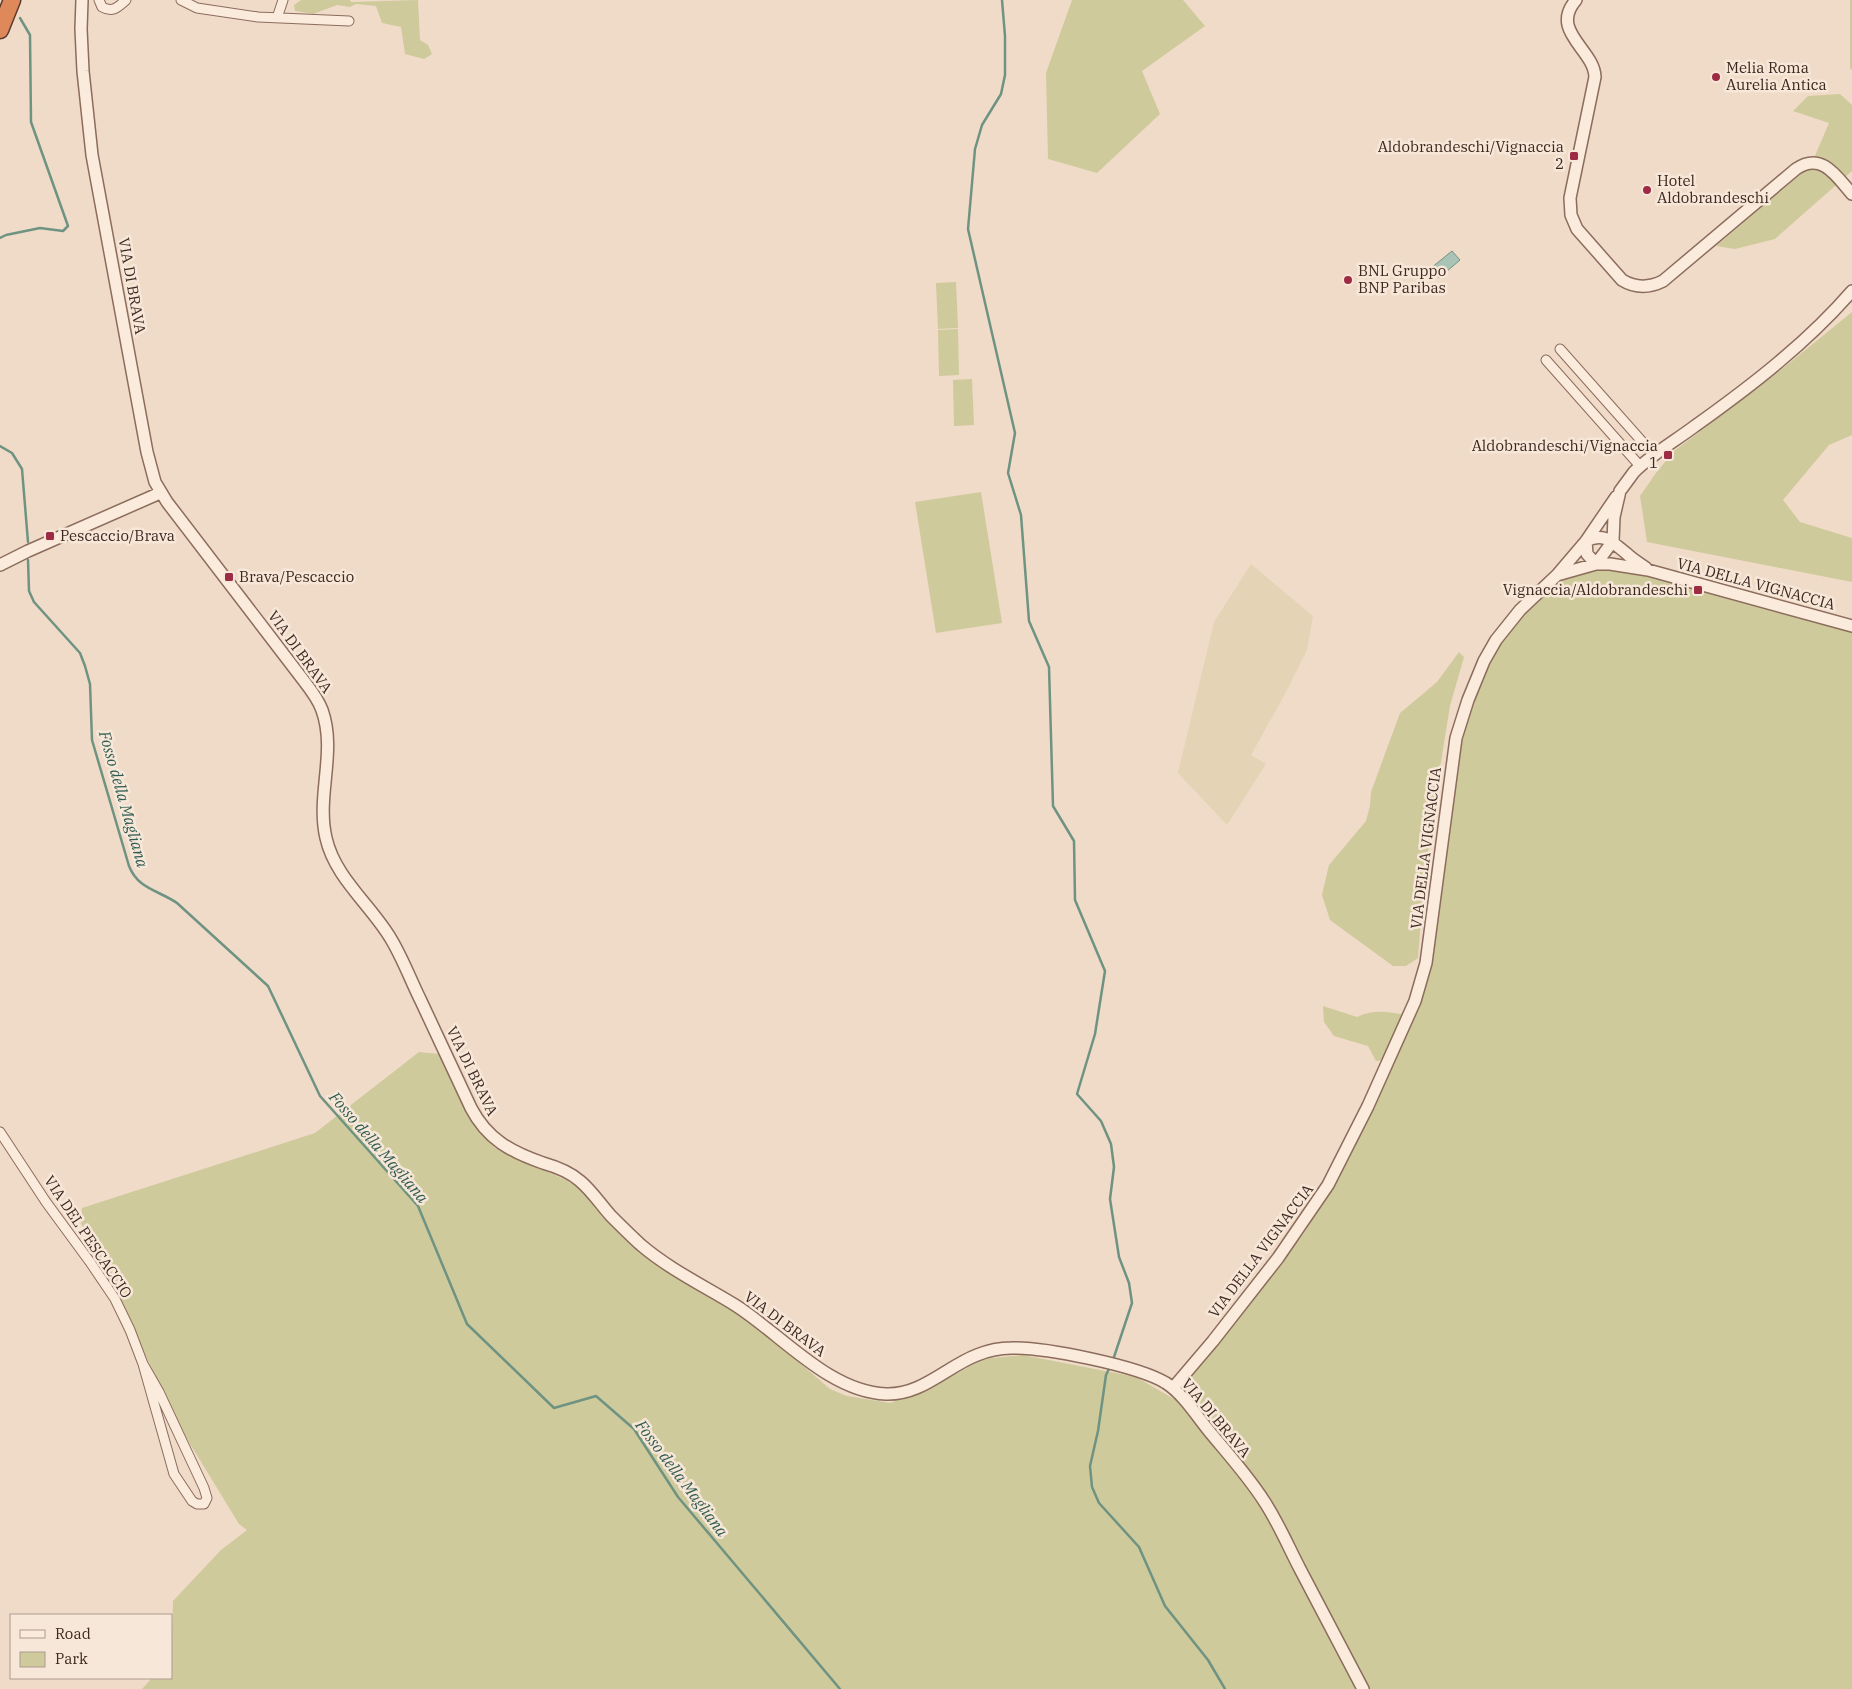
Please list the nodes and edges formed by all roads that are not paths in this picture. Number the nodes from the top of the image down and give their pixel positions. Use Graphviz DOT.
graph roads {
  1 [pos="12,0"];
  2 [pos="82,0"];
  3 [pos="99,0"];
  4 [pos="126,0"];
  5 [pos="181,0"];
  6 [pos="283,0"];
  7 [pos="1576,0"];
  8 [pos="277,18"];
  9 [pos="349,20"];
  10 [pos="0,30"];
  11 [pos="1852,194"];
  12 [pos="1852,291"];
  13 [pos="1560,349"];
  14 [pos="1546,360"];
  15 [pos="1654,455"];
  16 [pos="1640,466"];
  17 [pos="1620,491"];
  18 [pos="160,493"];
  19 [pos="1586,541"];
  20 [pos="1613,541"];
  21 [pos="1596,564"];
  22 [pos="0,565"];
  23 [pos="1648,570"];
  24 [pos="1557,576"];
  25 [pos="1852,626"];
  26 [pos="0,1132"];
  27 [pos="143,1364"];
  28 [pos="1173,1388"];
  29 [pos="1363,1689"];
  1 -- 10 [label="highway"];
  2 -- 18 [label="street, VIA DI BRAVA"];
  3 -- 4 [label="street"];
  5 -- 8 [label="street"];
  6 -- 8 [label="street"];
  7 -- 11 [label="street"];
  8 -- 9 [label="street"];
  12 -- 15 [label="street"];
  13 -- 15 [label="street"];
  14 -- 16 [label="street"];
  15 -- 16 [label="street"];
  16 -- 17 [label="street"];
  17 -- 19 [label="street"];
  17 -- 20 [label="street"];
  18 -- 22 [label="street"];
  18 -- 28 [label="street, VIA DI BRAVA"];
  19 -- 20 [label="street"];
  19 -- 21 [label="street"];
  19 -- 24 [label="street"];
  20 -- 21 [label="street"];
  20 -- 23 [label="street"];
  21 -- 23 [label="street, VIA DELLA VIGNACCIA"];
  21 -- 24 [label="street, VIA DELLA VIGNACCIA"];
  23 -- 25 [label="street, VIA DELLA VIGNACCIA"];
  24 -- 28 [label="street, VIA DELLA VIGNACCIA"];
  26 -- 27 [label="street, VIA DEL PESCACCIO"];
  27 -- 27 [label="street, VIA DEL PESCACCIO"];
  28 -- 29 [label="street, VIA DI BRAVA"];
}
